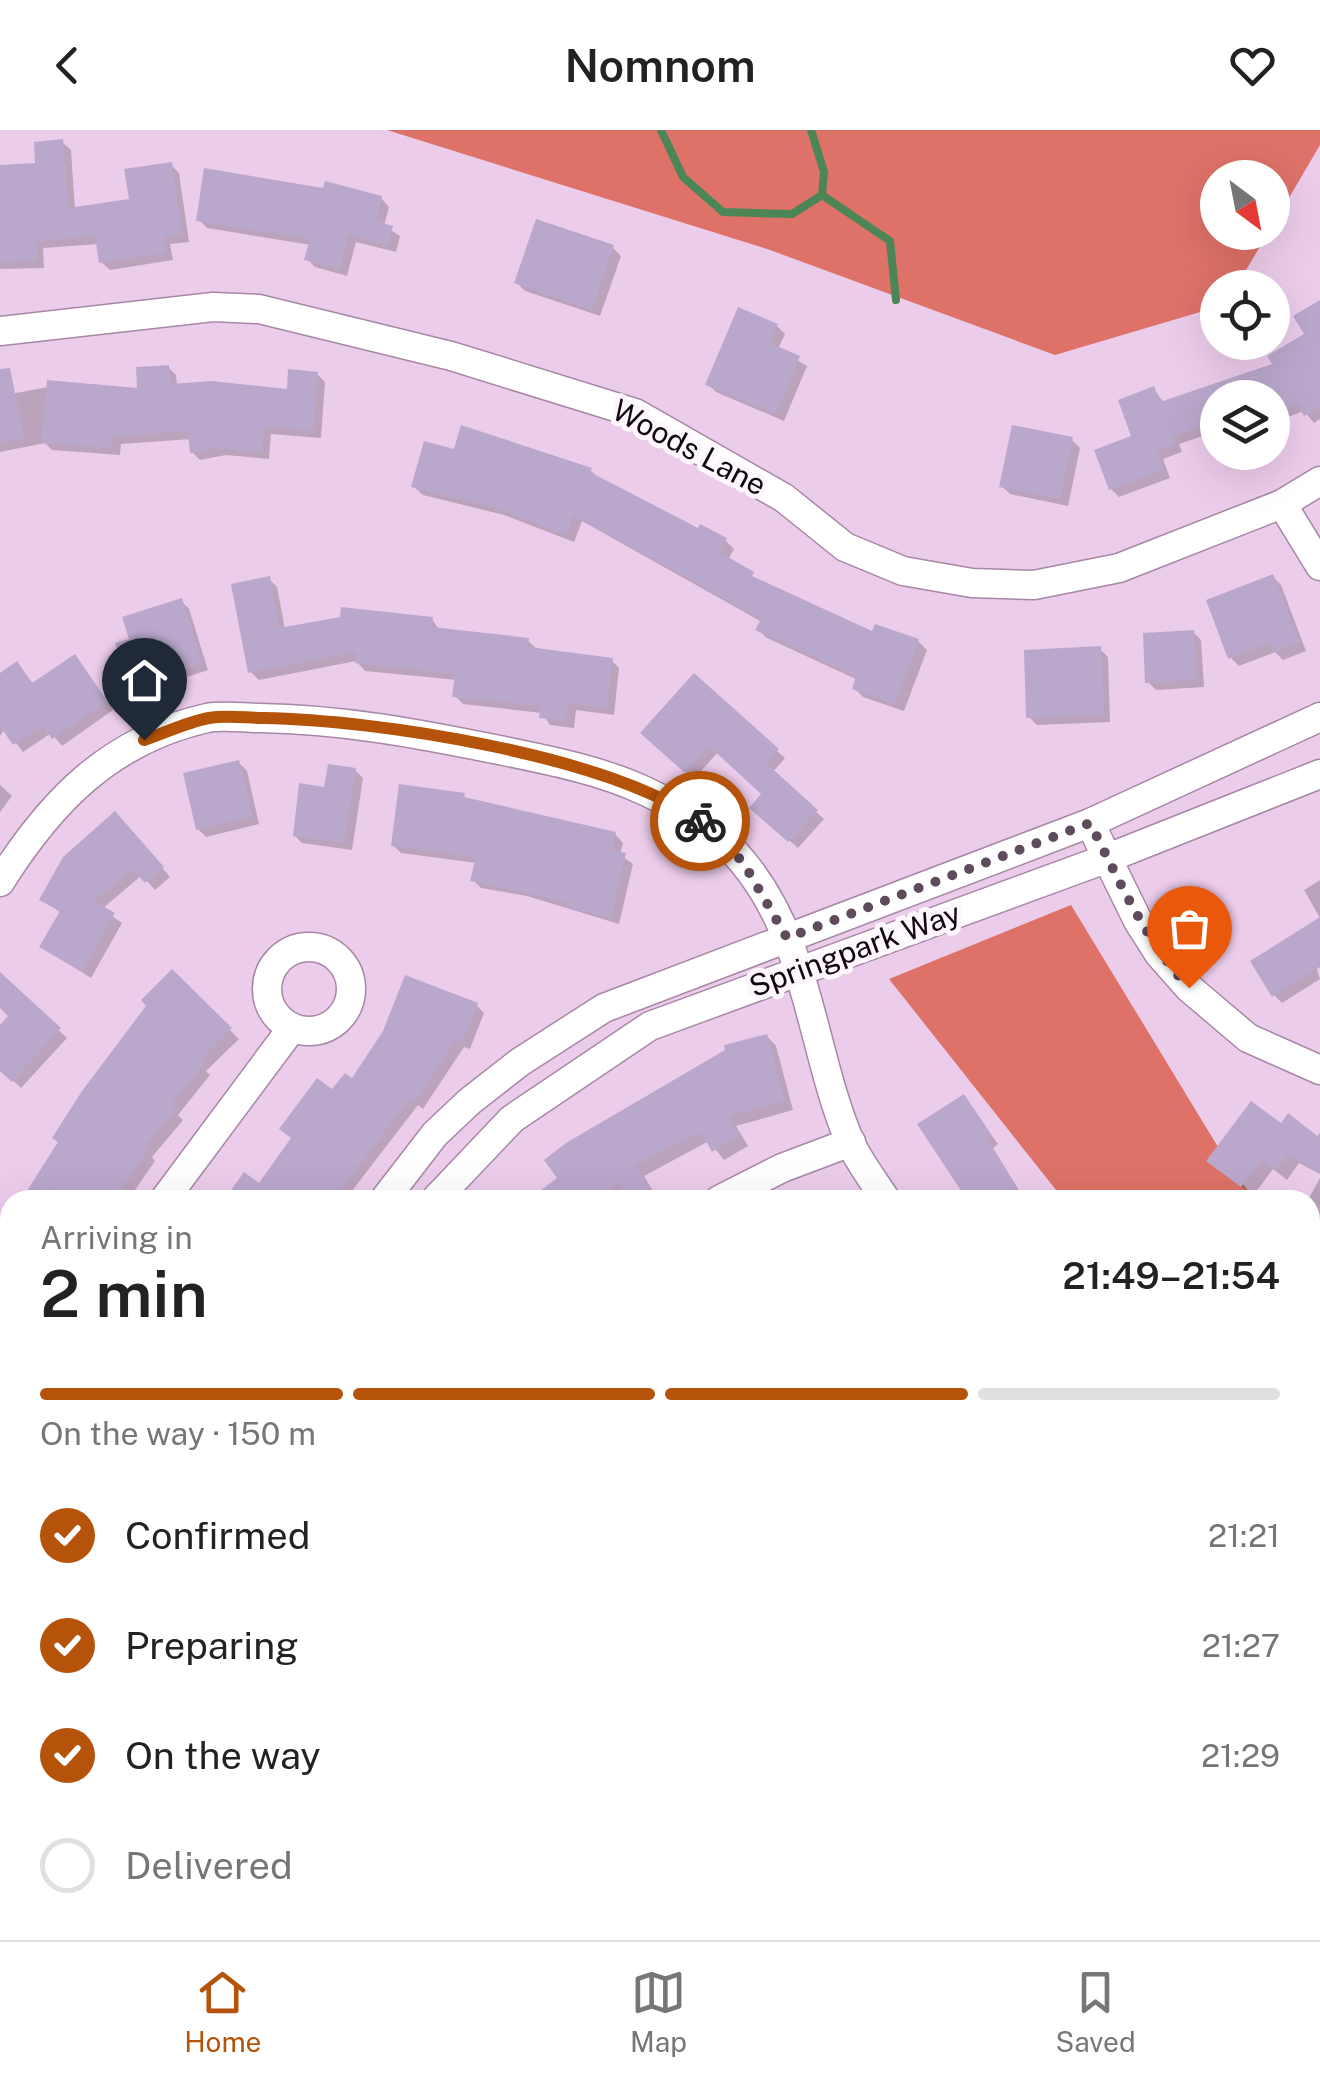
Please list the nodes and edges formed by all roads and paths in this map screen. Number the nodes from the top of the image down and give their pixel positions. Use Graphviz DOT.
graph roads {
  1 [pos="0,331"];
  2 [pos="1320,481"];
  3 [pos="1282,504"];
  4 [pos="1320,566"];
  5 [pos="1320,716"];
  6 [pos="1320,774"];
  7 [pos="1090,823"];
  8 [pos="1108,858"];
  9 [pos="0,882"];
  10 [pos="787,938"];
  11 [pos="798,971"];
  12 [pos="292,1028"];
  13 [pos="1315,1058"];
  14 [pos="850,1142"];
  15 [pos="171,1190"];
  16 [pos="392,1190"];
  17 [pos="442,1190"];
  18 [pos="739,1190"];
  19 [pos="880,1190"];
  1 -- 3 [label="street, Woods Lane"];
  2 -- 3 [label="street, Woods Lane"];
  3 -- 4 [label="street"];
  5 -- 7 [label="street, Springpark Way"];
  6 -- 8 [label="street, Springpark Way"];
  7 -- 8 [label="street"];
  7 -- 10 [label="street, Springpark Way"];
  8 -- 11 [label="street, Springpark Way"];
  8 -- 13 [label="street"];
  9 -- 10 [label="street"];
  10 -- 11 [label="street"];
  10 -- 16 [label="street, Springpark Way"];
  11 -- 14 [label="street"];
  11 -- 17 [label="street, Springpark Way"];
  12 -- 15 [label="street"];
  14 -- 18 [label="street"];
  14 -- 19 [label="street"];
}
